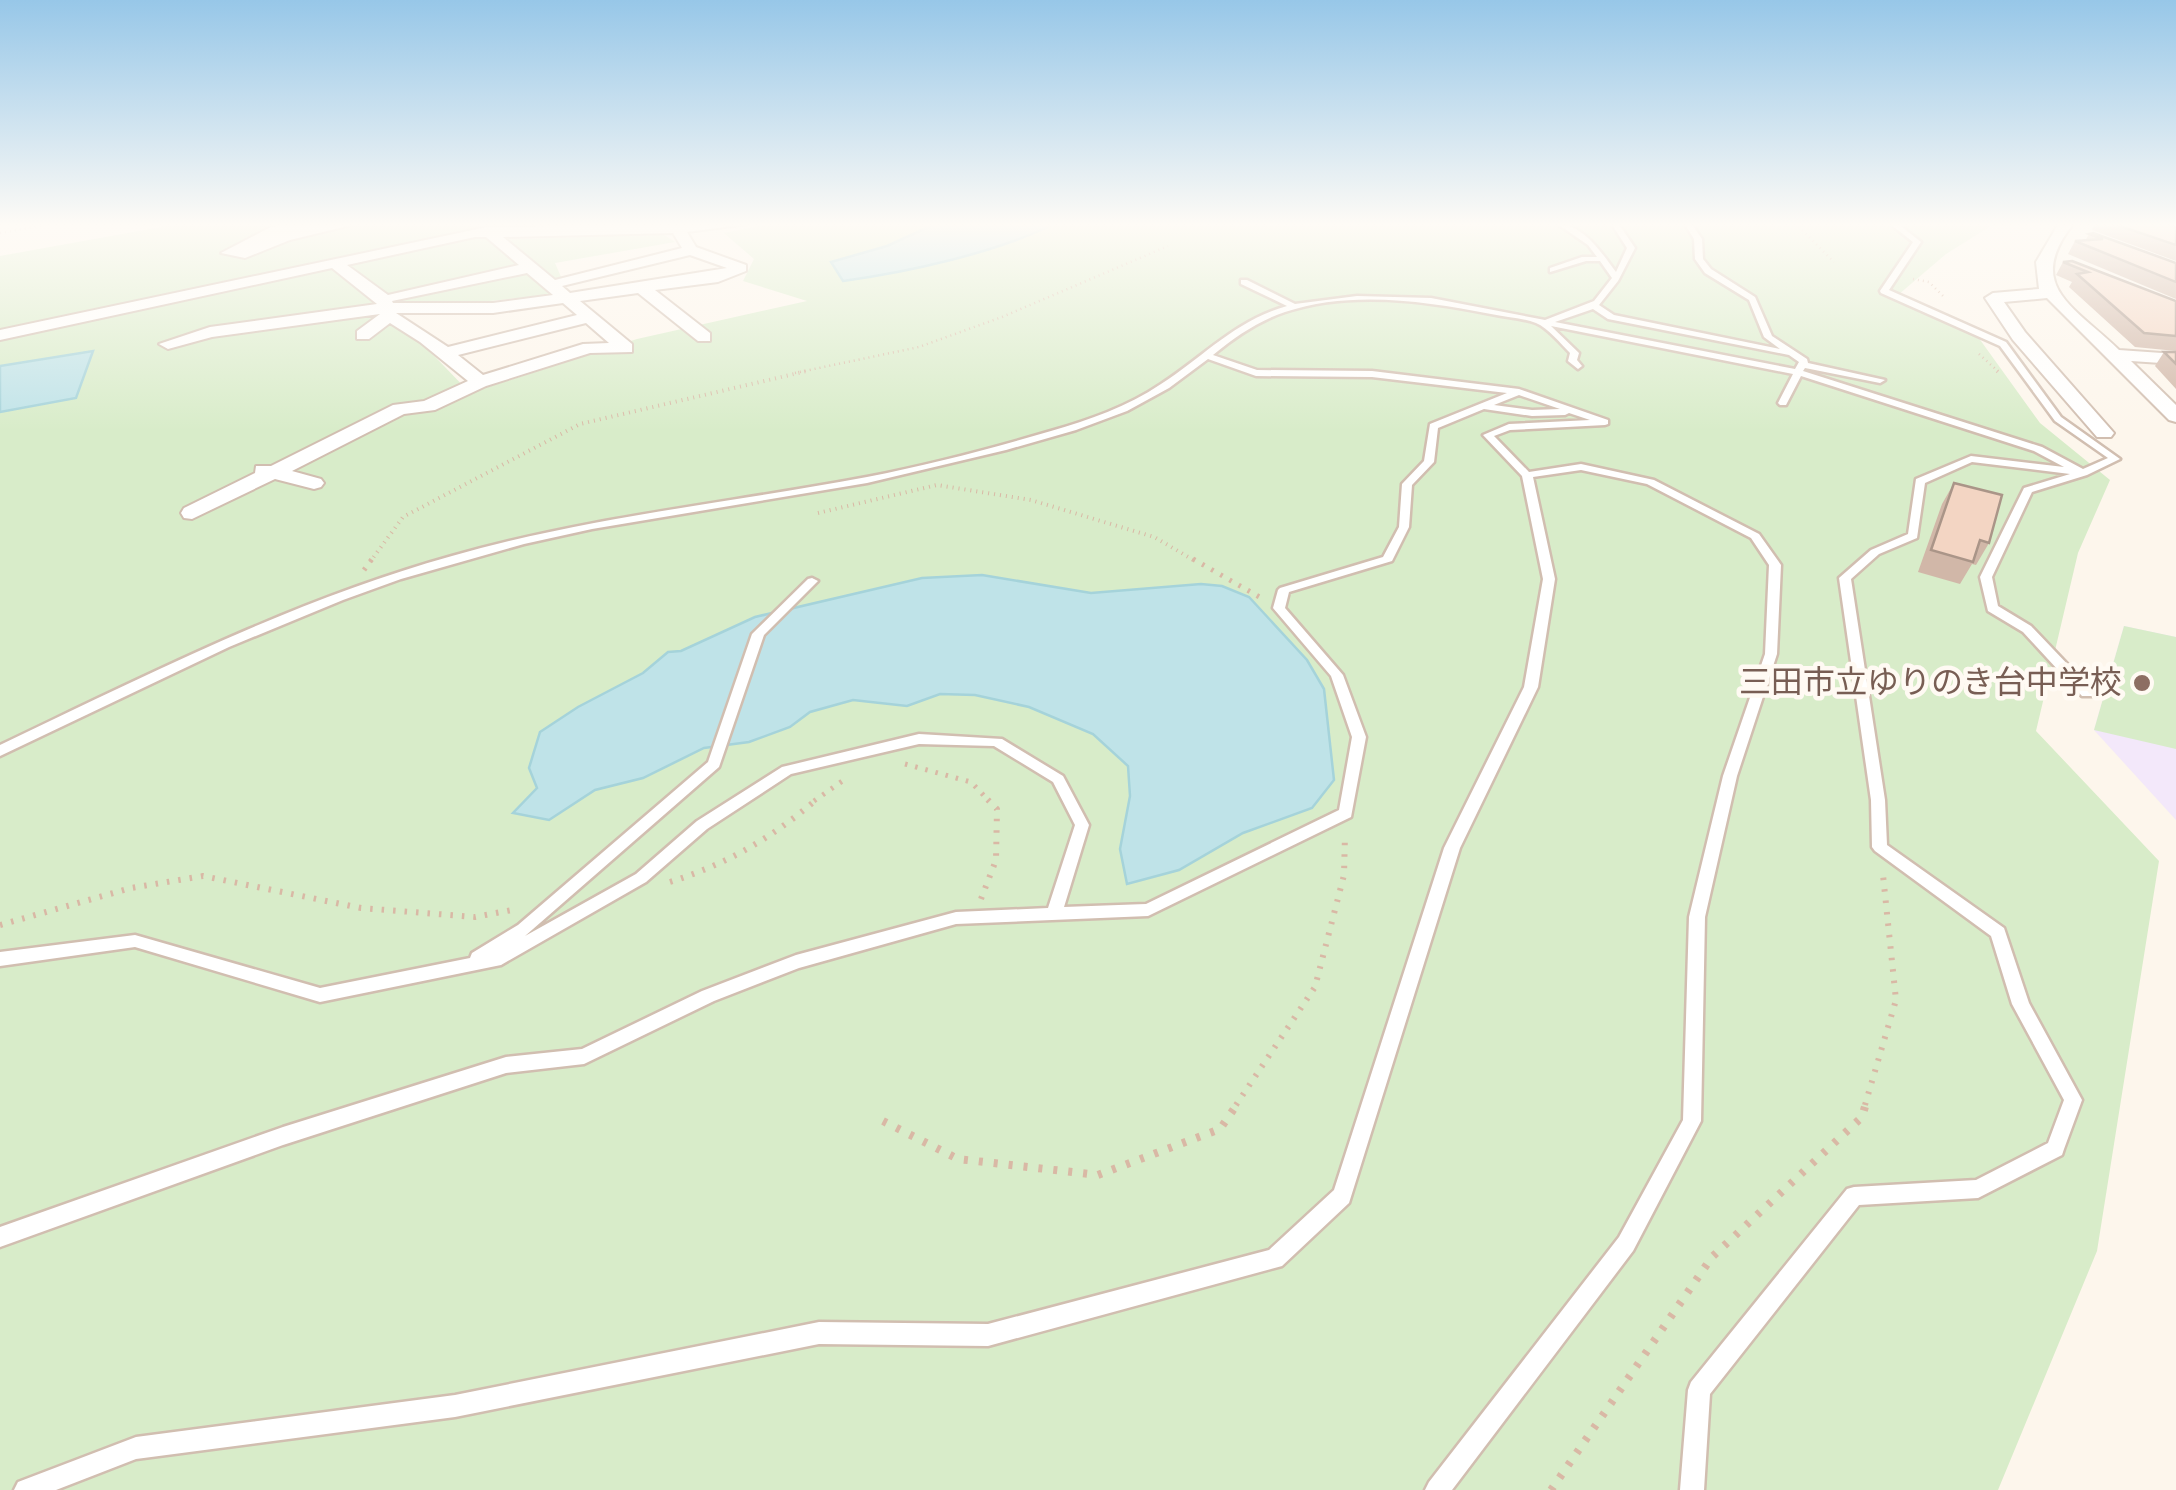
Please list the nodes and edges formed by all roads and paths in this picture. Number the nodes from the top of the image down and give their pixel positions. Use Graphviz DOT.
graph roads {
  1 [pos="198,293"];
  2 [pos="374,293"];
  3 [pos="441,293"];
  4 [pos="563,293"];
  5 [pos="596,293"];
  6 [pos="648,293"];
  7 [pos="1059,293"];
  8 [pos="1267,293"];
  9 [pos="1605,293"];
  10 [pos="1742,293"];
  11 [pos="1885,293"];
  12 [pos="2050,293"];
  13 [pos="567,296"];
  14 [pos="1296,306"];
  15 [pos="1594,306"];
  16 [pos="386,308"];
  17 [pos="493,308"];
  18 [pos="1562,313"];
  19 [pos="591,317"];
  20 [pos="1612,317"];
  21 [pos="296,321"];
  22 [pos="1544,324"];
  23 [pos="522,334"];
  24 [pos="0,335"];
  25 [pos="363,335"];
  26 [pos="704,336"];
  27 [pos="426,338"];
  28 [pos="1718,338"];
  29 [pos="1768,338"];
  30 [pos="288,339"];
  31 [pos="168,344"];
  32 [pos="399,344"];
  33 [pos="446,353"];
  34 [pos="1794,354"];
  35 [pos="1204,355"];
  36 [pos="2114,355"];
  37 [pos="2176,359"];
  38 [pos="552,360"];
  39 [pos="1578,366"];
  40 [pos="1799,368"];
  41 [pos="1880,380"];
  42 [pos="480,382"];
  43 [pos="1518,392"];
  44 [pos="1783,403"];
  45 [pos="1482,406"];
  46 [pos="1574,412"];
  47 [pos="2176,416"];
  48 [pos="2104,433"];
  49 [pos="248,465"];
  50 [pos="271,473"];
  51 [pos="2083,473"];
  52 [pos="1527,476"];
  53 [pos="314,483"];
  54 [pos="192,513"];
  55 [pos="818,513"];
  56 [pos="812,581"];
  57 [pos="347,592"];
  58 [pos="1278,608"];
  59 [pos="2088,693"];
  60 [pos="0,751"];
  61 [pos="901,764"];
  62 [pos="856,772"];
  63 [pos="1346,813"];
  64 [pos="1880,847"];
  65 [pos="654,885"];
  66 [pos="528,908"];
  67 [pos="1054,912"];
  68 [pos="975,917"];
  69 [pos="0,925"];
  70 [pos="0,959"];
  71 [pos="468,964"];
  72 [pos="883,1121"];
  73 [pos="0,1237"];
  74 [pos="26,1490"];
  75 [pos="1438,1490"];
  76 [pos="1551,1490"];
  77 [pos="1692,1490"];
  1 -- 24 [label="street"];
  2 -- 16 [label="street"];
  3 -- 16 [label="street"];
  4 -- 13 [label="street"];
  5 -- 13 [label="street"];
  6 -- 26 [label="street"];
  7 -- 57 [label="path"];
  8 -- 14 [label="lane"];
  9 -- 15 [label="lane"];
  10 -- 29 [label="lane"];
  11 -- 51 [label="lane"];
  12 -- 36 [label="street"];
  12 -- 48 [label="street"];
  13 -- 17 [label="street"];
  13 -- 19 [label="street"];
  14 -- 22 [label="lane"];
  14 -- 35 [label="lane"];
  15 -- 18 [label="lane"];
  15 -- 20 [label="lane"];
  16 -- 17 [label="street"];
  16 -- 21 [label="street"];
  16 -- 25 [label="street"];
  16 -- 27 [label="street"];
  17 -- 23 [label="street"];
  18 -- 20 [label="lane"];
  18 -- 22 [label="lane"];
  19 -- 23 [label="street"];
  19 -- 38 [label="street"];
  20 -- 28 [label="lane"];
  21 -- 30 [label="street"];
  21 -- 31 [label="street"];
  22 -- 39 [label="lane"];
  22 -- 40 [label="lane"];
  23 -- 33 [label="street"];
  23 -- 38 [label="street"];
  27 -- 32 [label="street"];
  27 -- 33 [label="street"];
  28 -- 29 [label="lane"];
  28 -- 34 [label="lane"];
  29 -- 34 [label="lane"];
  33 -- 42 [label="street"];
  34 -- 40 [label="lane"];
  35 -- 43 [label="lane"];
  35 -- 57 [label="lane"];
  36 -- 37 [label="street"];
  36 -- 47 [label="street"];
  38 -- 42 [label="street"];
  40 -- 41 [label="lane"];
  40 -- 44 [label="lane"];
  40 -- 51 [label="lane"];
  42 -- 50 [label="street"];
  43 -- 45 [label="lane"];
  43 -- 46 [label="lane"];
  45 -- 46 [label="lane"];
  45 -- 58 [label="lane"];
  46 -- 52 [label="lane"];
  49 -- 50 [label="street"];
  50 -- 53 [label="street"];
  50 -- 54 [label="street"];
  51 -- 59 [label="lane"];
  51 -- 64 [label="lane"];
  52 -- 74 [label="lane"];
  52 -- 75 [label="lane"];
  55 -- 58 [label="path"];
  56 -- 71 [label="lane"];
  57 -- 60 [label="lane"];
  58 -- 63 [label="lane"];
  61 -- 68 [label="path"];
  62 -- 65 [label="path"];
  63 -- 67 [label="lane"];
  63 -- 72 [label="path"];
  64 -- 76 [label="path"];
  64 -- 77 [label="lane"];
  66 -- 69 [label="path"];
  67 -- 68 [label="lane"];
  67 -- 71 [label="lane"];
  68 -- 73 [label="lane"];
  70 -- 71 [label="lane"];
}
